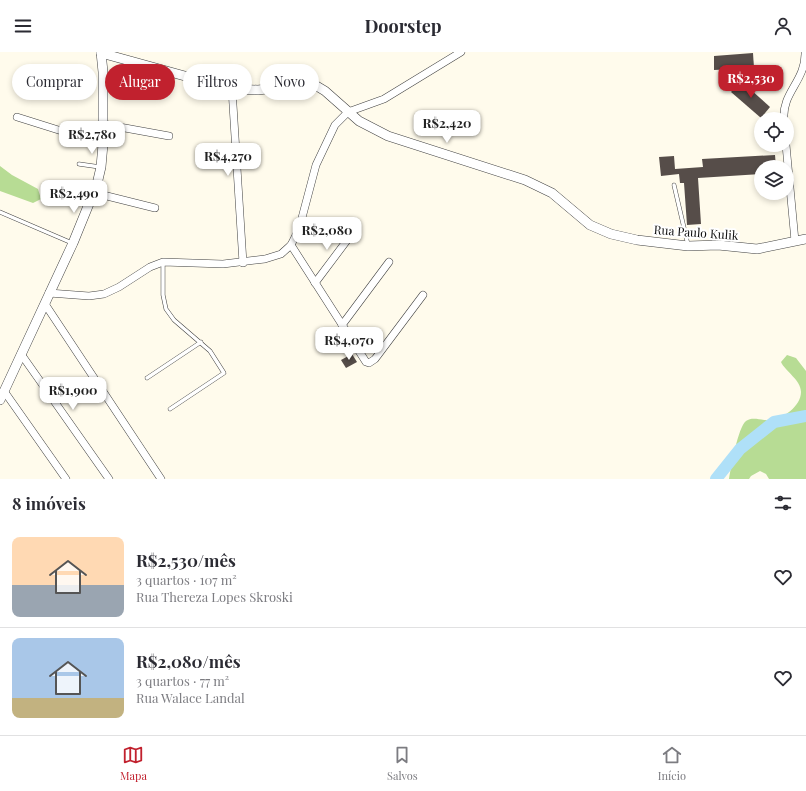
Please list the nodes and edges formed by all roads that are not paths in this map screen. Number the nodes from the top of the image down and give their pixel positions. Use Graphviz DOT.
graph roads {
  1 [pos="100,52"];
  2 [pos="461,52"];
  3 [pos="805,52"];
  4 [pos="183,75"];
  5 [pos="252,90"];
  6 [pos="233,100"];
  7 [pos="348,112"];
  8 [pos="785,112"];
  9 [pos="17,117"];
  10 [pos="103,124"];
  11 [pos="169,136"];
  12 [pos="103,144"];
  13 [pos="787,152"];
  14 [pos="79,164"];
  15 [pos="101,167"];
  16 [pos="674,185"];
  17 [pos="94,193"];
  18 [pos="155,208"];
  19 [pos="0,212"];
  20 [pos="354,231"];
  21 [pos="806,239"];
  22 [pos="795,241"];
  23 [pos="73,243"];
  24 [pos="291,245"];
  25 [pos="688,246"];
  26 [pos="163,262"];
  27 [pos="389,262"];
  28 [pos="242,263"];
  29 [pos="315,283"];
  30 [pos="50,293"];
  31 [pos="423,295"];
  32 [pos="45,304"];
  33 [pos="342,325"];
  34 [pos="201,342"];
  35 [pos="21,354"];
  36 [pos="147,378"];
  37 [pos="4,391"];
  38 [pos="0,400"];
  39 [pos="170,409"];
  40 [pos="66,479"];
  41 [pos="109,479"];
  42 [pos="162,479"];
  1 -- 4 [label="street, Rua Paulo Kulik"];
  1 -- 10 [label="street"];
  2 -- 7 [label="street"];
  3 -- 8 [label="street"];
  5 -- 7 [label="street, Rua Paulo Kulik"];
  6 -- 28 [label="street"];
  7 -- 24 [label="street"];
  7 -- 25 [label="street, Rua Paulo Kulik"];
  9 -- 12 [label="street"];
  10 -- 11 [label="street"];
  10 -- 12 [label="street"];
  12 -- 15 [label="street"];
  13 -- 22 [label="street"];
  14 -- 15 [label="lane"];
  15 -- 17 [label="street"];
  16 -- 25 [label="lane"];
  17 -- 18 [label="street"];
  17 -- 23 [label="street"];
  19 -- 23 [label="lane"];
  20 -- 29 [label="street"];
  21 -- 22 [label="street, Rua Paulo Kulik"];
  22 -- 25 [label="street, Rua Paulo Kulik"];
  23 -- 30 [label="street"];
  24 -- 28 [label="street"];
  24 -- 29 [label="street"];
  26 -- 28 [label="street"];
  26 -- 30 [label="street"];
  26 -- 34 [label="lane"];
  27 -- 33 [label="street"];
  29 -- 33 [label="street"];
  30 -- 32 [label="street"];
  31 -- 33 [label="street"];
  32 -- 35 [label="street"];
  32 -- 42 [label="street"];
  34 -- 36 [label="lane"];
  34 -- 39 [label="lane"];
  35 -- 37 [label="street"];
  35 -- 41 [label="street"];
  37 -- 38 [label="street"];
  37 -- 40 [label="street"];
}
